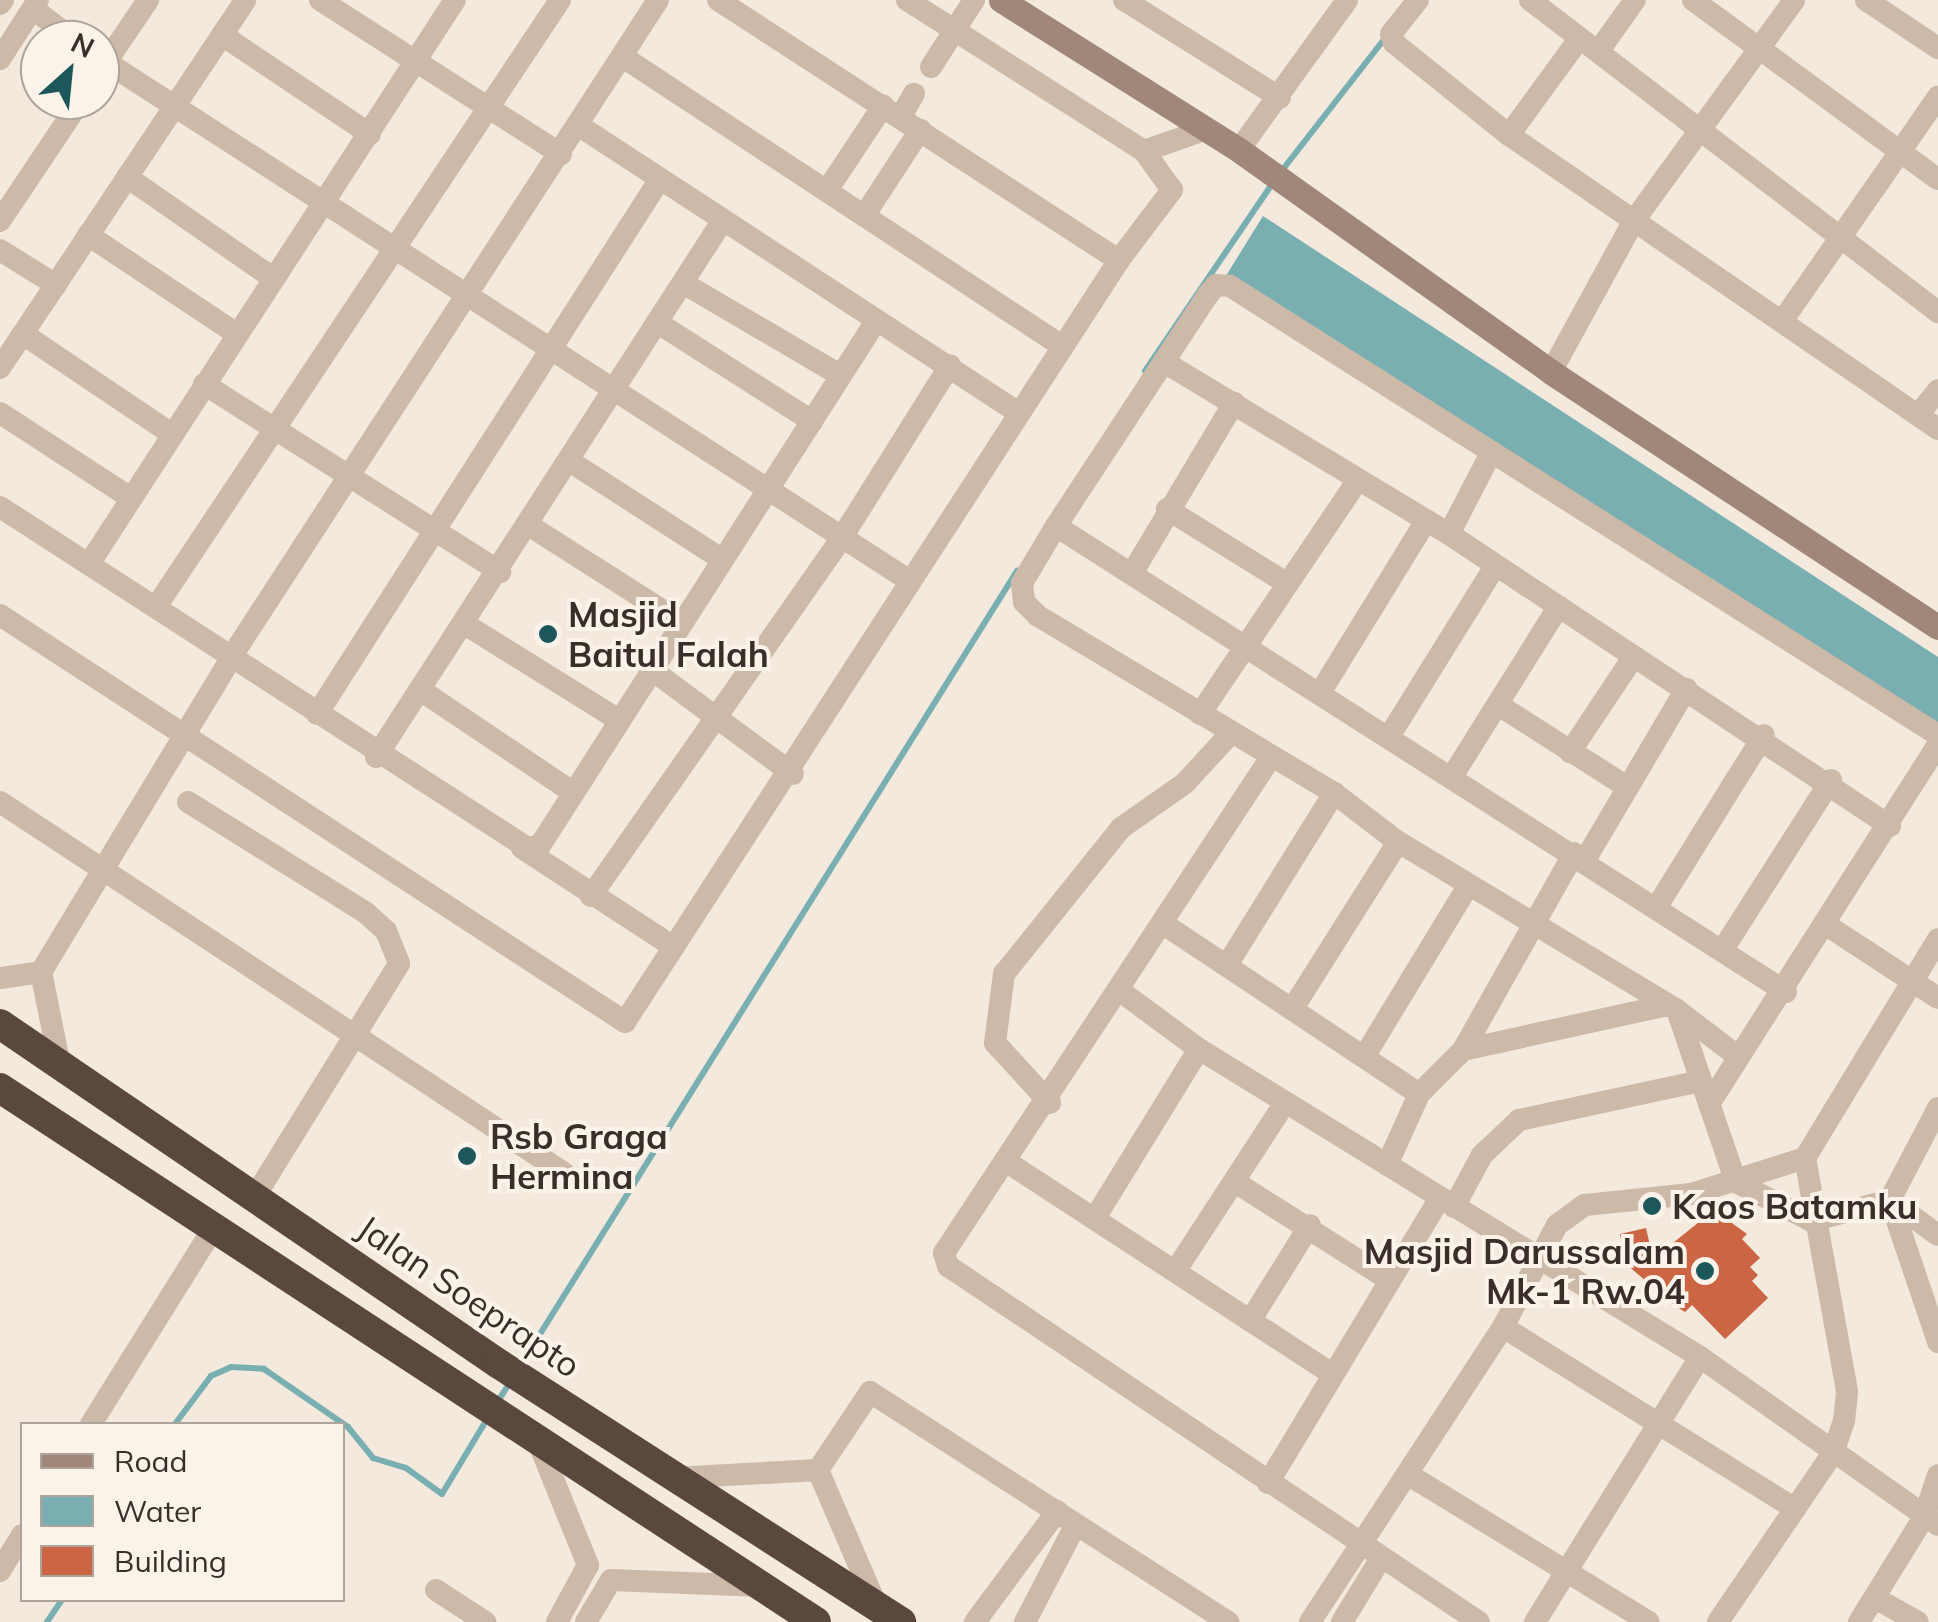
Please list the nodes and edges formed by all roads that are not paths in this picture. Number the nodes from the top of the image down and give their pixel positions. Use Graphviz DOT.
graph roads {
  1 [pos="148,0"];
  2 [pos="245,0"];
  3 [pos="320,0"];
  4 [pos="560,0"];
  5 [pos="658,0"];
  6 [pos="718,0"];
  7 [pos="907,0"];
  8 [pos="974,0"];
  9 [pos="1002,0"];
  10 [pos="1124,0"];
  11 [pos="1346,0"];
  12 [pos="1418,0"];
  13 [pos="1635,0"];
  14 [pos="1693,0"];
  15 [pos="1794,0"];
  16 [pos="442,4"];
  17 [pos="1544,4"];
  18 [pos="1881,4"];
  19 [pos="36,5"];
  20 [pos="953,32"];
  21 [pos="222,35"];
  22 [pos="120,39"];
  23 [pos="1589,44"];
  24 [pos="1761,47"];
  25 [pos="1938,48"];
  26 [pos="623,57"];
  27 [pos="0,58"];
  28 [pos="415,62"];
  29 [pos="931,68"];
  30 [pos="120,73"];
  31 [pos="914,94"];
  32 [pos="1938,97"];
  33 [pos="1280,98"];
  34 [pos="177,103"];
  35 [pos="488,112"];
  36 [pos="901,118"];
  37 [pos="68,120"];
  38 [pos="578,125"];
  39 [pos="1207,129"];
  40 [pos="1699,131"];
  41 [pos="370,134"];
  42 [pos="1509,135"];
  43 [pos="1240,150"];
  44 [pos="1144,151"];
  45 [pos="1902,152"];
  46 [pos="561,154"];
  47 [pos="127,177"];
  48 [pos="1938,179"];
  49 [pos="658,182"];
  50 [pos="828,189"];
  51 [pos="324,201"];
  52 [pos="864,216"];
  53 [pos="0,221"];
  54 [pos="1633,222"];
  55 [pos="720,223"];
  56 [pos="88,235"];
  57 [pos="1840,235"];
  58 [pos="397,246"];
  59 [pos="0,250"];
  60 [pos="1119,260"];
  61 [pos="274,278"];
  62 [pos="683,283"];
  63 [pos="56,286"];
  64 [pos="471,291"];
  65 [pos="1938,312"];
  66 [pos="1783,320"];
  67 [pos="876,321"];
  68 [pos="658,322"];
  69 [pos="23,334"];
  70 [pos="237,334"];
  71 [pos="1062,346"];
  72 [pos="552,348"];
  73 [pos="1164,362"];
  74 [pos="950,365"];
  75 [pos="0,368"];
  76 [pos="1551,372"];
  77 [pos="838,374"];
  78 [pos="204,384"];
  79 [pos="617,388"];
  80 [pos="1938,390"];
  81 [pos="1234,403"];
  82 [pos="0,413"];
  83 [pos="1019,413"];
  84 [pos="1918,415"];
  85 [pos="812,420"];
  86 [pos="271,426"];
  87 [pos="1938,429"];
  88 [pos="172,434"];
  89 [pos="1490,455"];
  90 [pos="571,462"];
  91 [pos="351,479"];
  92 [pos="1358,480"];
  93 [pos="769,486"];
  94 [pos="131,498"];
  95 [pos="0,507"];
  96 [pos="1167,509"];
  97 [pos="1426,521"];
  98 [pos="530,526"];
  99 [pos="1056,526"];
  100 [pos="435,531"];
  101 [pos="1449,534"];
  102 [pos="840,539"];
  103 [pos="720,558"];
  104 [pos="89,564"];
  105 [pos="1495,566"];
  106 [pos="1134,570"];
  107 [pos="500,572"];
  108 [pos="910,581"];
  109 [pos="1288,584"];
  110 [pos="1559,606"];
  111 [pos="156,607"];
  112 [pos="0,615"];
  113 [pos="463,623"];
  114 [pos="682,623"];
  115 [pos="1938,627"];
  116 [pos="1243,649"];
  117 [pos="232,656"];
  118 [pos="1634,656"];
  119 [pos="652,670"];
  120 [pos="1686,689"];
  121 [pos="422,691"];
  122 [pos="1320,692"];
  123 [pos="1500,706"];
  124 [pos="317,714"];
  125 [pos="1200,714"];
  126 [pos="714,718"];
  127 [pos="617,720"];
  128 [pos="1231,732"];
  129 [pos="183,735"];
  130 [pos="1390,735"];
  131 [pos="1938,735"];
  132 [pos="1764,736"];
  133 [pos="1938,744"];
  134 [pos="1570,752"];
  135 [pos="376,757"];
  136 [pos="1271,757"];
  137 [pos="793,774"];
  138 [pos="1453,774"];
  139 [pos="1832,780"];
  140 [pos="1628,786"];
  141 [pos="571,791"];
  142 [pos="1334,793"];
  143 [pos="0,802"];
  144 [pos="188,802"];
  145 [pos="1890,826"];
  146 [pos="1398,842"];
  147 [pos="522,848"];
  148 [pos="1579,856"];
  149 [pos="102,866"];
  150 [pos="1468,886"];
  151 [pos="591,896"];
  152 [pos="1658,905"];
  153 [pos="1165,925"];
  154 [pos="1828,926"];
  155 [pos="1532,928"];
  156 [pos="1938,939"];
  157 [pos="1725,946"];
  158 [pos="674,947"];
  159 [pos="1227,965"];
  160 [pos="41,972"];
  161 [pos="0,978"];
  162 [pos="1911,982"];
  163 [pos="1123,992"];
  164 [pos="1786,992"];
  165 [pos="1938,998"];
  166 [pos="1673,1007"];
  167 [pos="1294,1008"];
  168 [pos="0,1024"];
  169 [pos="354,1034"];
  170 [pos="1199,1049"];
  171 [pos="1463,1050"];
  172 [pos="1736,1055"];
  173 [pos="1364,1056"];
  174 [pos="59,1061"];
  175 [pos="1697,1082"];
  176 [pos="0,1088"];
  177 [pos="1419,1094"];
  178 [pos="1285,1102"];
  179 [pos="1050,1104"];
  180 [pos="1709,1104"];
  181 [pos="1936,1115"];
  182 [pos="1805,1158"];
  183 [pos="1010,1164"];
  184 [pos="1387,1165"];
  185 [pos="564,1172"];
  186 [pos="1235,1182"];
  187 [pos="1736,1182"];
  188 [pos="255,1196"];
  189 [pos="1890,1200"];
  190 [pos="1447,1202"];
  191 [pos="1095,1218"];
  192 [pos="1812,1221"];
  193 [pos="1310,1225"];
  194 [pos="214,1227"];
  195 [pos="1938,1235"];
  196 [pos="1536,1255"];
  197 [pos="1176,1270"];
  198 [pos="1388,1279"];
  199 [pos="1250,1321"];
  200 [pos="1503,1327"];
  201 [pos="1938,1342"];
  202 [pos="1700,1357"];
  203 [pos="1332,1374"];
  204 [pos="92,1422"];
  205 [pos="1660,1430"];
  206 [pos="539,1444"];
  207 [pos="1834,1451"];
  208 [pos="818,1470"];
  209 [pos="1938,1475"];
  210 [pos="1409,1476"];
  211 [pos="672,1478"];
  212 [pos="1268,1482"];
  213 [pos="1795,1509"];
  214 [pos="1066,1518"];
  215 [pos="1931,1521"];
  216 [pos="20,1537"];
  217 [pos="1358,1542"];
  218 [pos="1381,1558"];
  219 [pos="588,1564"];
  220 [pos="0,1571"];
  221 [pos="1562,1574"];
  222 [pos="611,1580"];
  223 [pos="762,1586"];
  224 [pos="436,1590"];
  225 [pos="1875,1598"];
  226 [pos="889,1614"];
  227 [pos="486,1622"];
  228 [pos="557,1622"];
  229 [pos="586,1622"];
  230 [pos="816,1622"];
  231 [pos="975,1622"];
  232 [pos="1025,1622"];
  233 [pos="1228,1622"];
  234 [pos="1310,1622"];
  235 [pos="1342,1622"];
  236 [pos="1478,1622"];
  237 [pos="1535,1622"];
  238 [pos="1649,1622"];
  239 [pos="1718,1622"];
  240 [pos="1859,1622"];
  241 [pos="1918,1622"];
  1 -- 22 [label="street"];
  2 -- 21 [label="street"];
  3 -- 28 [label="street"];
  4 -- 35 [label="street"];
  5 -- 26 [label="street"];
  6 -- 36 [label="street"];
  7 -- 20 [label="street"];
  8 -- 20 [label="street"];
  9 -- 39 [label="street"];
  10 -- 33 [label="street"];
  11 -- 33 [label="street"];
  12 -- 42 [label="street"];
  13 -- 23 [label="street"];
  14 -- 24 [label="street"];
  15 -- 24 [label="street"];
  16 -- 28 [label="street"];
  17 -- 23 [label="street"];
  18 -- 25 [label="street"];
  19 -- 27 [label="street"];
  20 -- 29 [label="street"];
  20 -- 44 [label="street"];
  21 -- 34 [label="street"];
  21 -- 41 [label="street"];
  23 -- 40 [label="street"];
  23 -- 42 [label="street"];
  24 -- 40 [label="street"];
  24 -- 45 [label="street"];
  26 -- 38 [label="street"];
  26 -- 50 [label="street"];
  28 -- 35 [label="street"];
  28 -- 41 [label="street"];
  30 -- 34 [label="street"];
  31 -- 36 [label="street"];
  32 -- 45 [label="street"];
  33 -- 43 [label="street"];
  34 -- 47 [label="street"];
  34 -- 51 [label="street"];
  35 -- 46 [label="street"];
  35 -- 58 [label="street"];
  36 -- 50 [label="street"];
  36 -- 52 [label="street"];
  36 -- 60 [label="street"];
  37 -- 53 [label="street"];
  38 -- 46 [label="street"];
  38 -- 49 [label="street"];
  39 -- 43 [label="street"];
  39 -- 44 [label="street"];
  40 -- 54 [label="street"];
  40 -- 57 [label="street"];
  41 -- 51 [label="street"];
  42 -- 54 [label="street"];
  43 -- 76 [label="street"];
  44 -- 60 [label="street"];
  45 -- 48 [label="street"];
  45 -- 57 [label="street"];
  46 -- 64 [label="street"];
  47 -- 56 [label="street"];
  47 -- 61 [label="street"];
  49 -- 55 [label="street"];
  49 -- 72 [label="street"];
  50 -- 52 [label="street"];
  51 -- 58 [label="street"];
  51 -- 61 [label="street"];
  52 -- 71 [label="street"];
  54 -- 66 [label="street"];
  54 -- 76 [label="street"];
  55 -- 62 [label="street"];
  55 -- 67 [label="street"];
  56 -- 63 [label="street"];
  56 -- 70 [label="street"];
  57 -- 65 [label="street"];
  57 -- 66 [label="street"];
  58 -- 64 [label="street"];
  58 -- 86 [label="street"];
  59 -- 63 [label="street"];
  60 -- 71 [label="street"];
  61 -- 70 [label="street"];
  62 -- 68 [label="street"];
  62 -- 77 [label="street"];
  63 -- 69 [label="street"];
  64 -- 72 [label="street"];
  64 -- 91 [label="street"];
  66 -- 84 [label="street"];
  67 -- 74 [label="street"];
  67 -- 77 [label="street"];
  68 -- 79 [label="street"];
  68 -- 85 [label="street"];
  69 -- 75 [label="street"];
  69 -- 88 [label="street"];
  70 -- 78 [label="street"];
  71 -- 83 [label="street"];
  72 -- 79 [label="street"];
  72 -- 100 [label="street"];
  73 -- 81 [label="street"];
  73 -- 89 [label="street"];
  73 -- 99 [label="street"];
  74 -- 83 [label="street"];
  74 -- 102 [label="street"];
  76 -- 115 [label="street"];
  77 -- 85 [label="street"];
  78 -- 86 [label="street"];
  78 -- 88 [label="street"];
  79 -- 90 [label="street"];
  79 -- 93 [label="street"];
  80 -- 84 [label="street"];
  81 -- 92 [label="street"];
  81 -- 96 [label="street"];
  82 -- 94 [label="street"];
  83 -- 108 [label="street"];
  84 -- 87 [label="street"];
  85 -- 93 [label="street"];
  86 -- 91 [label="street"];
  86 -- 111 [label="street"];
  88 -- 94 [label="street"];
  89 -- 101 [label="street"];
  89 -- 131 [label="street"];
  90 -- 98 [label="street"];
  90 -- 103 [label="street"];
  91 -- 100 [label="street"];
  91 -- 117 [label="street"];
  92 -- 97 [label="street"];
  92 -- 109 [label="street"];
  93 -- 102 [label="street"];
  93 -- 103 [label="street"];
  94 -- 104 [label="street"];
  95 -- 104 [label="street"];
  96 -- 106 [label="street"];
  96 -- 109 [label="street"];
  97 -- 101 [label="street"];
  97 -- 122 [label="street"];
  98 -- 107 [label="street"];
  98 -- 114 [label="street"];
  99 -- 106 [label="street"];
  99 -- 125 [label="street"];
  100 -- 107 [label="street"];
  100 -- 124 [label="street"];
  101 -- 105 [label="street"];
  102 -- 108 [label="street"];
  102 -- 126 [label="street"];
  103 -- 114 [label="street"];
  104 -- 111 [label="street"];
  105 -- 110 [label="street"];
  105 -- 130 [label="street"];
  106 -- 116 [label="street"];
  107 -- 113 [label="street"];
  108 -- 137 [label="street"];
  109 -- 116 [label="street"];
  110 -- 118 [label="street"];
  110 -- 123 [label="street"];
  111 -- 117 [label="street"];
  112 -- 129 [label="street"];
  113 -- 121 [label="street"];
  113 -- 127 [label="street"];
  114 -- 119 [label="street"];
  116 -- 122 [label="street"];
  116 -- 125 [label="street"];
  117 -- 124 [label="street"];
  117 -- 129 [label="street"];
  118 -- 120 [label="street"];
  118 -- 134 [label="street"];
  119 -- 126 [label="street"];
  119 -- 127 [label="street"];
  120 -- 132 [label="street"];
  120 -- 140 [label="street"];
  121 -- 135 [label="street"];
  121 -- 141 [label="street"];
  122 -- 130 [label="street"];
  123 -- 134 [label="street"];
  123 -- 138 [label="street"];
  124 -- 135 [label="street"];
  125 -- 128 [label="street"];
  126 -- 137 [label="street"];
  126 -- 151 [label="street"];
  127 -- 141 [label="street"];
  128 -- 136 [label="street"];
  128 -- 179 [label="street"];
  129 -- 149 [label="street"];
  129 -- 158 [label="street"];
  130 -- 138 [label="street"];
  132 -- 139 [label="street"];
  132 -- 152 [label="street"];
  133 -- 145 [label="street"];
  134 -- 140 [label="street"];
  135 -- 147 [label="street"];
  136 -- 142 [label="street"];
  136 -- 153 [label="street"];
  137 -- 158 [label="street"];
  138 -- 148 [label="street"];
  139 -- 145 [label="street"];
  139 -- 157 [label="street"];
  140 -- 148 [label="street"];
  141 -- 147 [label="street"];
  142 -- 146 [label="street"];
  142 -- 159 [label="street"];
  143 -- 149 [label="street"];
  144 -- 169 [label="street"];
  145 -- 154 [label="street"];
  146 -- 150 [label="street"];
  146 -- 167 [label="street"];
  147 -- 151 [label="street"];
  148 -- 152 [label="street"];
  148 -- 155 [label="street"];
  149 -- 160 [label="street"];
  149 -- 169 [label="street"];
  150 -- 155 [label="street"];
  150 -- 173 [label="street"];
  151 -- 158 [label="street"];
  152 -- 157 [label="street"];
  153 -- 159 [label="street"];
  153 -- 163 [label="street"];
  154 -- 162 [label="street"];
  154 -- 164 [label="street"];
  155 -- 166 [label="street"];
  155 -- 171 [label="street"];
  156 -- 162 [label="street"];
  157 -- 164 [label="street"];
  159 -- 167 [label="street"];
  160 -- 161 [label="street"];
  160 -- 174 [label="street"];
  162 -- 165 [label="street"];
  162 -- 182 [label="street"];
  163 -- 170 [label="street"];
  163 -- 179 [label="street"];
  164 -- 172 [label="street"];
  166 -- 171 [label="street"];
  166 -- 172 [label="street"];
  166 -- 175 [label="street"];
  167 -- 173 [label="street"];
  168 -- 174 [label="highway, Jalan Soeprapto"];
  169 -- 185 [label="street"];
  169 -- 188 [label="street"];
  170 -- 178 [label="street"];
  170 -- 191 [label="street"];
  171 -- 177 [label="street"];
  172 -- 180 [label="street"];
  173 -- 177 [label="street"];
  174 -- 188 [label="highway, Jalan Soeprapto"];
  175 -- 180 [label="street"];
  175 -- 190 [label="street"];
  176 -- 194 [label="highway"];
  177 -- 184 [label="street"];
  178 -- 184 [label="street"];
  178 -- 186 [label="street"];
  179 -- 183 [label="street"];
  180 -- 187 [label="street"];
  181 -- 189 [label="street"];
  182 -- 187 [label="street"];
  182 -- 192 [label="street"];
  183 -- 191 [label="street"];
  183 -- 212 [label="street"];
  184 -- 190 [label="street"];
  186 -- 193 [label="street"];
  186 -- 197 [label="street"];
  187 -- 192 [label="street"];
  187 -- 196 [label="street"];
  188 -- 211 [label="highway, Jalan Soeprapto"];
  189 -- 192 [label="street"];
  189 -- 195 [label="street"];
  189 -- 201 [label="street"];
  190 -- 196 [label="street"];
  190 -- 198 [label="street"];
  191 -- 197 [label="street"];
  192 -- 207 [label="street"];
  193 -- 198 [label="street"];
  193 -- 199 [label="street"];
  194 -- 204 [label="street"];
  194 -- 206 [label="highway"];
  196 -- 200 [label="street"];
  196 -- 202 [label="street"];
  197 -- 199 [label="street"];
  198 -- 203 [label="street"];
  199 -- 203 [label="street"];
  200 -- 205 [label="street"];
  200 -- 210 [label="street"];
  202 -- 205 [label="street"];
  202 -- 207 [label="street"];
  203 -- 212 [label="street"];
  205 -- 213 [label="street"];
  205 -- 221 [label="street"];
  206 -- 219 [label="street"];
  206 -- 223 [label="highway"];
  207 -- 213 [label="street"];
  207 -- 215 [label="street"];
  208 -- 211 [label="street"];
  208 -- 214 [label="street"];
  208 -- 226 [label="street"];
  209 -- 215 [label="street"];
  210 -- 217 [label="street"];
  210 -- 221 [label="street"];
  211 -- 226 [label="highway, Jalan Soeprapto"];
  212 -- 217 [label="street"];
  213 -- 239 [label="street"];
  214 -- 231 [label="street"];
  214 -- 232 [label="street"];
  214 -- 233 [label="street"];
  215 -- 225 [label="street"];
  216 -- 220 [label="street"];
  217 -- 218 [label="street"];
  217 -- 234 [label="street"];
  218 -- 235 [label="street"];
  218 -- 236 [label="street"];
  219 -- 222 [label="street"];
  219 -- 228 [label="street"];
  221 -- 237 [label="street"];
  221 -- 238 [label="street"];
  222 -- 223 [label="street"];
  222 -- 229 [label="street"];
  223 -- 230 [label="highway"];
  224 -- 227 [label="street"];
  225 -- 240 [label="street"];
  225 -- 241 [label="street"];
}
